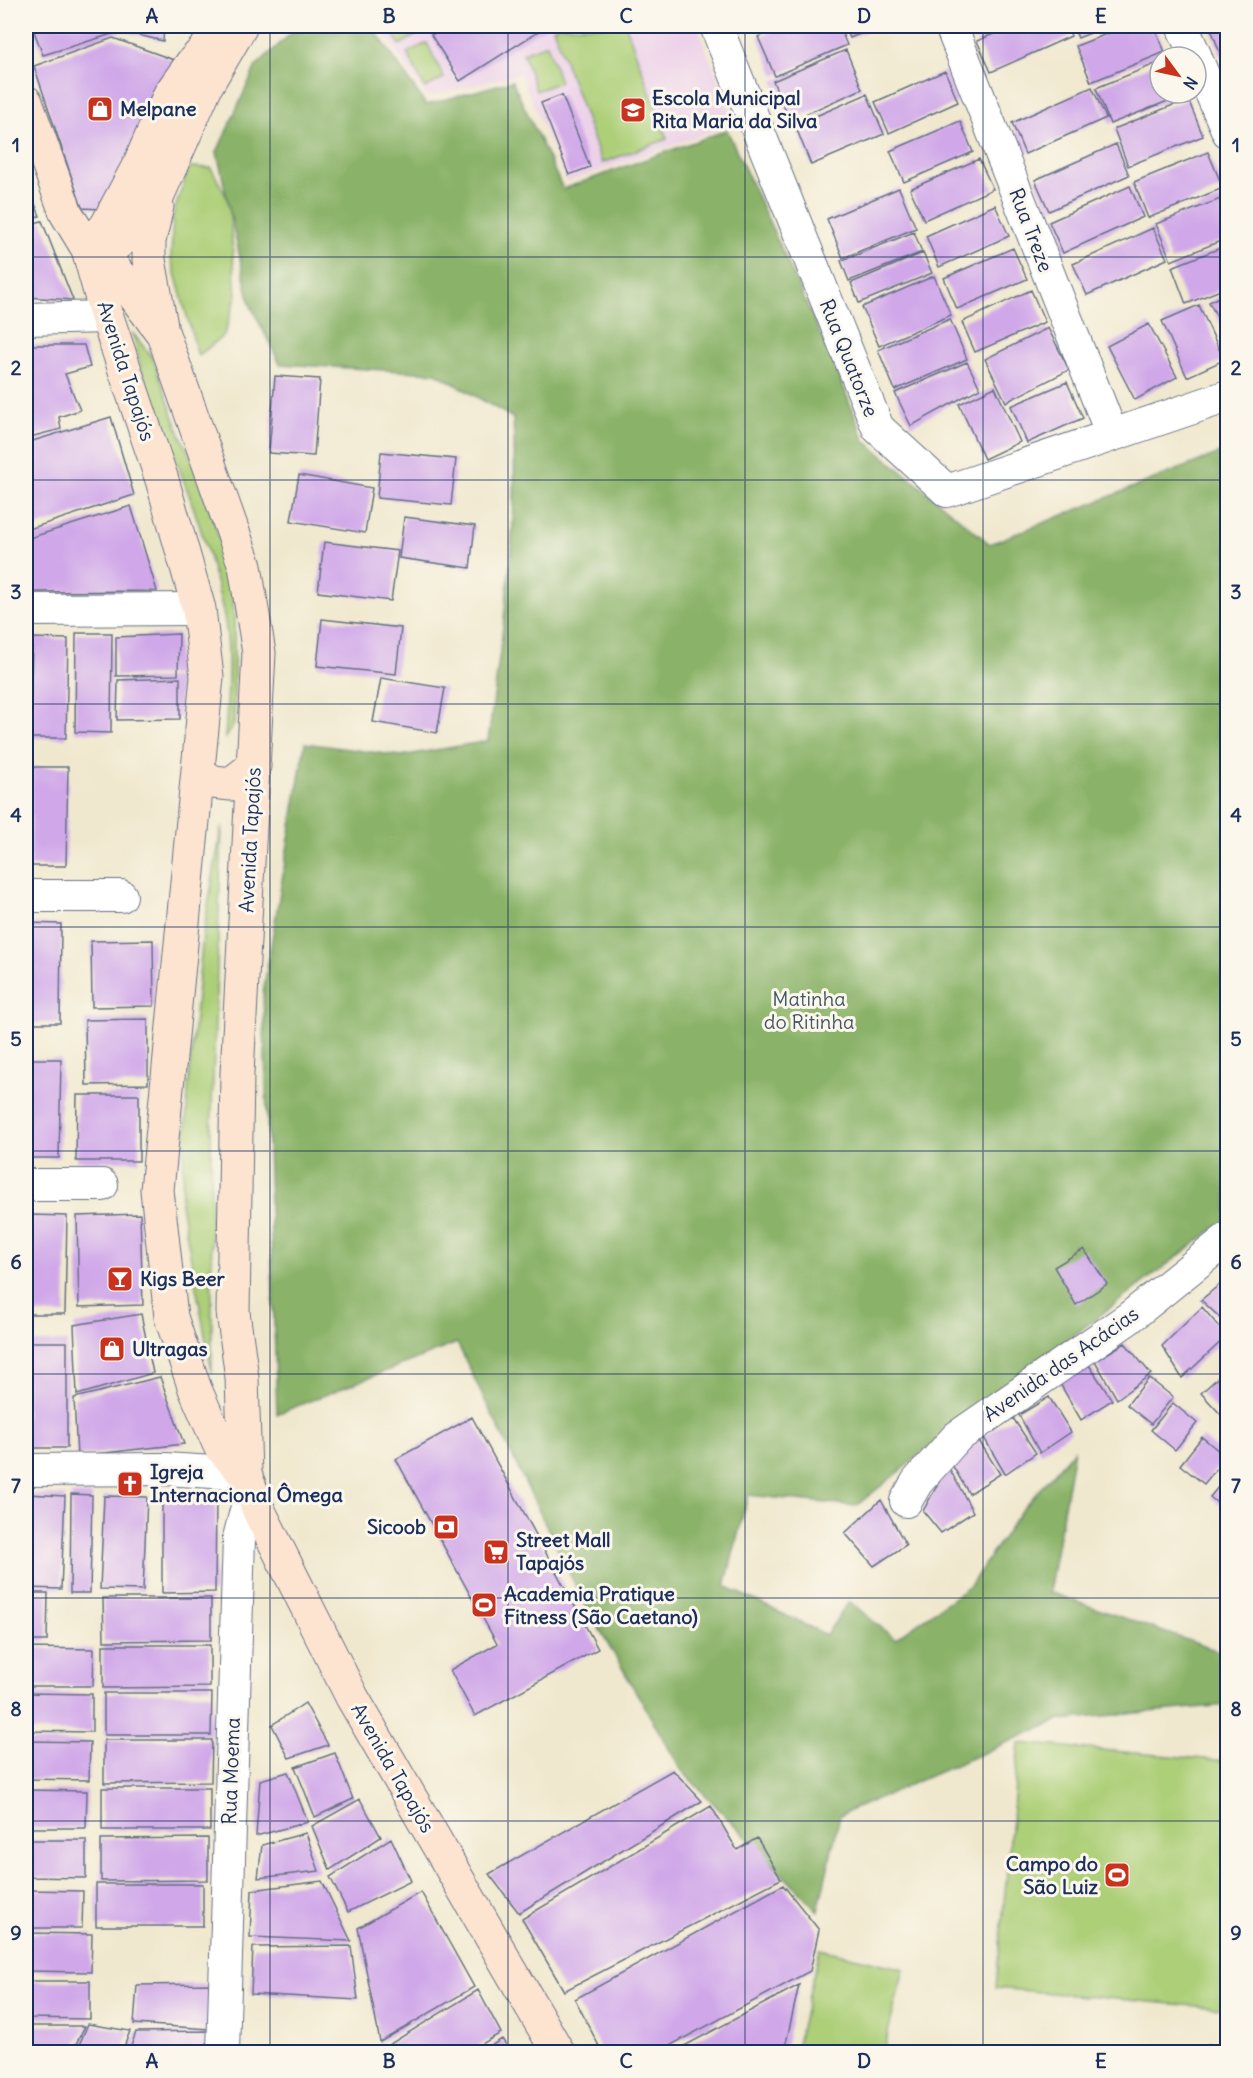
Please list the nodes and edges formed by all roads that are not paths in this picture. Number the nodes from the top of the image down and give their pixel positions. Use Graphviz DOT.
graph roads {
  1 [pos="203,26"];
  2 [pos="228,26"];
  3 [pos="241,26"];
  4 [pos="716,26"];
  5 [pos="951,26"];
  6 [pos="1182,26"];
  7 [pos="1191,45"];
  8 [pos="1208,86"];
  9 [pos="170,94"];
  10 [pos="26,102"];
  11 [pos="1227,132"];
  12 [pos="158,198"];
  13 [pos="88,249"];
  14 [pos="107,317"];
  15 [pos="26,318"];
  16 [pos="163,334"];
  17 [pos="1227,396"];
  18 [pos="1112,435"];
  19 [pos="199,609"];
  20 [pos="26,610"];
  21 [pos="254,766"];
  22 [pos="199,772"];
  23 [pos="26,896"];
  24 [pos="121,896"];
  25 [pos="26,1185"];
  26 [pos="102,1185"];
  27 [pos="1227,1239"];
  28 [pos="26,1470"];
  29 [pos="248,1483"];
  30 [pos="906,1501"];
  31 [pos="223,2052"];
  32 [pos="558,2052"];
  1 -- 9 [label="main road"];
  2 -- 9 [label="main road"];
  3 -- 12 [label="main road"];
  4 -- 18 [label="street, Rua Quatorze"];
  5 -- 18 [label="street, Rua Treze"];
  6 -- 7 [label="street"];
  8 -- 11 [label="street"];
  9 -- 13 [label="main road"];
  10 -- 13 [label="main road, Avenida Tapajós"];
  12 -- 13 [label="main road"];
  12 -- 16 [label="main road"];
  13 -- 14 [label="main road, Avenida Tapajós"];
  13 -- 16 [label="main road, Avenida Tapajós"];
  14 -- 15 [label="street"];
  14 -- 19 [label="main road, Avenida Tapajós"];
  16 -- 21 [label="main road, Avenida Tapajós"];
  17 -- 18 [label="street, Rua Quatorze"];
  19 -- 20 [label="street"];
  19 -- 22 [label="main road, Avenida Tapajós"];
  21 -- 22 [label="main road"];
  21 -- 29 [label="main road, Avenida Tapajós"];
  22 -- 29 [label="main road, Avenida Tapajós"];
  23 -- 24 [label="street"];
  25 -- 26 [label="street"];
  27 -- 30 [label="street, Avenida das Acácias"];
  28 -- 29 [label="street"];
  29 -- 31 [label="street, Rua Moema"];
  29 -- 32 [label="main road, Avenida Tapajós"];
}
